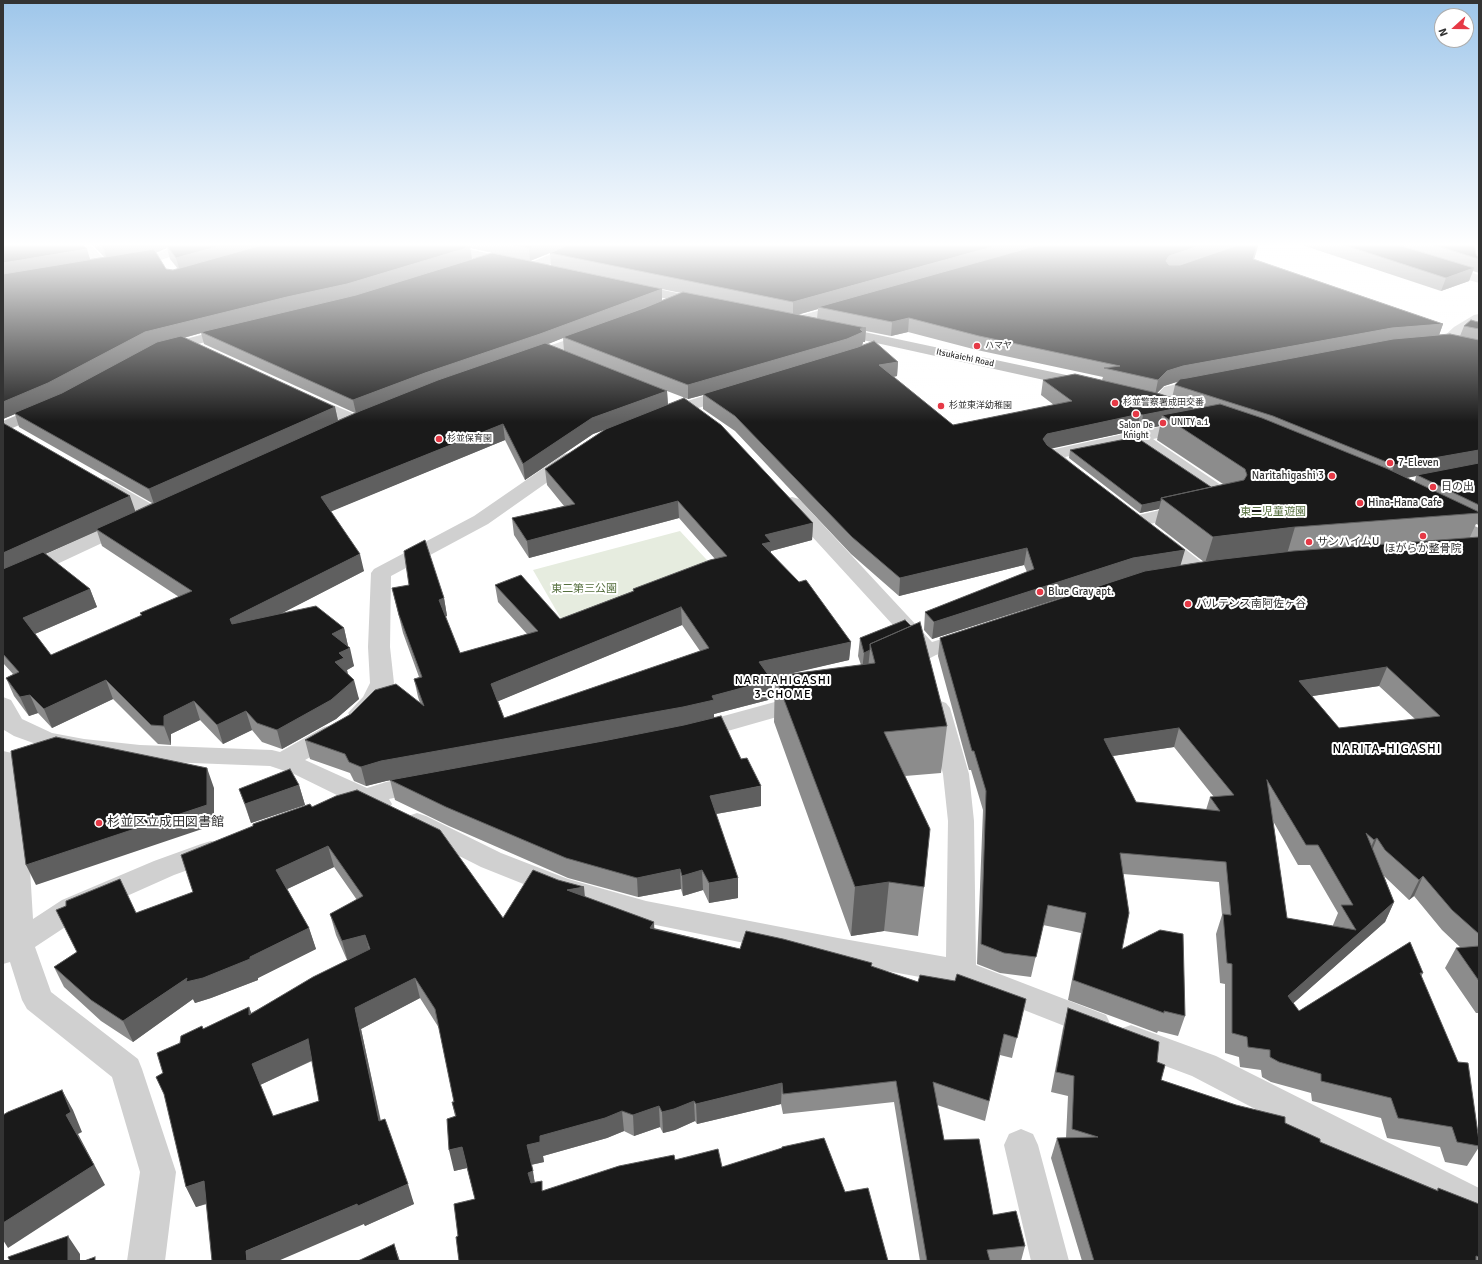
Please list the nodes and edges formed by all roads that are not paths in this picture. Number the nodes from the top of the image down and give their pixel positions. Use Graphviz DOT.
graph roads {
  1 [pos="670,304"];
  2 [pos="712,304"];
  3 [pos="856,304"];
  4 [pos="718,305"];
  5 [pos="659,309"];
  6 [pos="1479,318"];
  7 [pos="789,320"];
  8 [pos="246,328"];
  9 [pos="610,328"];
  10 [pos="889,341"];
  11 [pos="186,343"];
  12 [pos="1465,347"];
  13 [pos="547,351"];
  14 [pos="864,352"];
  15 [pos="207,353"];
  16 [pos="149,355"];
  17 [pos="568,360"];
  18 [pos="512,364"];
  19 [pos="1219,380"];
  20 [pos="749,387"];
  21 [pos="1102,388"];
  22 [pos="292,392"];
  23 [pos="666,398"];
  24 [pos="60,402"];
  25 [pos="1159,402"];
  26 [pos="687,406"];
  27 [pos="652,418"];
  28 [pos="705,419"];
  29 [pos="1200,424"];
  30 [pos="3,427"];
  31 [pos="334,431"];
  32 [pos="1137,436"];
  33 [pos="24,438"];
  34 [pos="581,451"];
  35 [pos="92,478"];
  36 [pos="1082,478"];
  37 [pos="781,492"];
  38 [pos="170,505"];
  39 [pos="153,513"];
  40 [pos="1435,513"];
  41 [pos="1479,536"];
  42 [pos="1479,546"];
  43 [pos="1452,548"];
  44 [pos="1224,568"];
  45 [pos="1201,571"];
  46 [pos="1172,575"];
  47 [pos="3,582"];
  48 [pos="987,631"];
  49 [pos="928,666"];
  50 [pos="883,672"];
  51 [pos="821,696"];
  52 [pos="3,705"];
  53 [pos="31,733"];
  54 [pos="676,736"];
  55 [pos="3,748"];
  56 [pos="3,759"];
  57 [pos="282,762"];
  58 [pos="446,779"];
  59 [pos="365,798"];
  60 [pos="336,806"];
  61 [pos="229,844"];
  62 [pos="11,948"];
  63 [pos="961,972"];
  64 [pos="1022,1145"];
  65 [pos="1479,1207"];
  66 [pos="146,1261"];
  67 [pos="1050,1261"];
  1 -- 5 [label="street"];
  2 -- 4 [label="main road"];
  3 -- 7 [label="street"];
  6 -- 12 [label="street"];
  7 -- 10 [label="main road, Itsukaichi Road"];
  8 -- 11 [label="main road"];
  9 -- 13 [label="street"];
  10 -- 14 [label="street"];
  10 -- 21 [label="main road, Itsukaichi Road"];
  11 -- 15 [label="street"];
  11 -- 16 [label="main road"];
  13 -- 17 [label="street"];
  13 -- 18 [label="street"];
  19 -- 25 [label="street"];
  20 -- 26 [label="street"];
  22 -- 31 [label="street"];
  23 -- 26 [label="street"];
  24 -- 30 [label="main road"];
  26 -- 27 [label="street"];
  26 -- 28 [label="street"];
  29 -- 32 [label="street"];
  30 -- 33 [label="street"];
  32 -- 36 [label="street"];
  32 -- 45 [label="street"];
  34 -- 57 [label="street"];
  35 -- 39 [label="street"];
  37 -- 49 [label="street"];
  38 -- 39 [label="street"];
  39 -- 47 [label="street"];
  40 -- 41 [label="main road"];
  42 -- 43 [label="street"];
  44 -- 45 [label="street"];
  45 -- 46 [label="street"];
  48 -- 49 [label="street"];
  49 -- 50 [label="street"];
  49 -- 63 [label="street"];
  51 -- 54 [label="street"];
  52 -- 53 [label="street"];
  53 -- 55 [label="street"];
  53 -- 57 [label="street"];
  56 -- 62 [label="street"];
  57 -- 59 [label="street"];
  58 -- 59 [label="street"];
  59 -- 60 [label="street"];
  59 -- 63 [label="street"];
  61 -- 62 [label="street"];
  62 -- 66 [label="street"];
  63 -- 65 [label="street"];
  64 -- 67 [label="street"];
}
